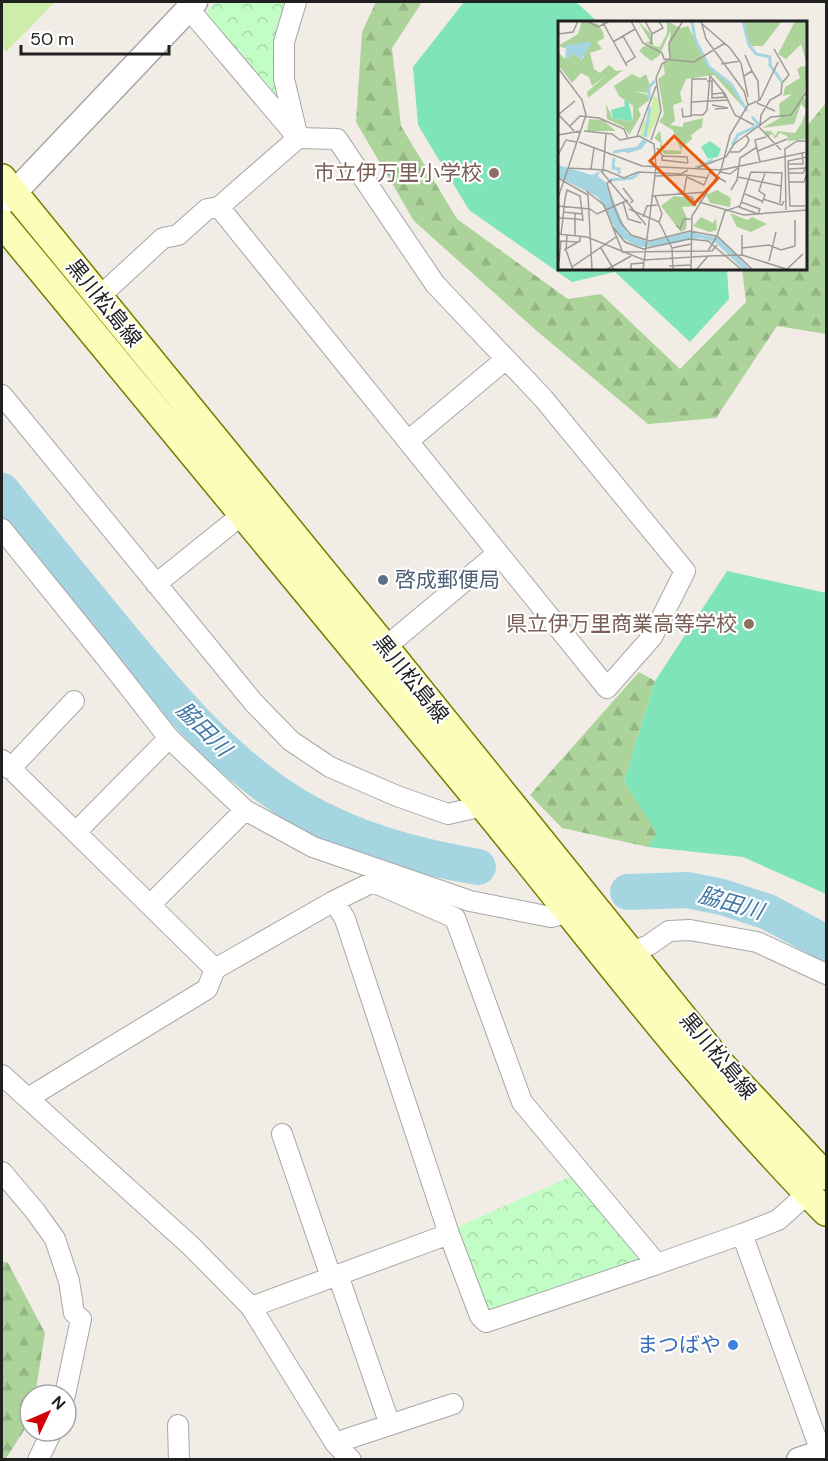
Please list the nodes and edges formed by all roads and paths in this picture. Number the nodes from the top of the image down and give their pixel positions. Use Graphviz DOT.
graph roads {
  1 [pos="296,2"];
  2 [pos="192,5"];
  3 [pos="297,138"];
  4 [pos="6,192"];
  5 [pos="219,207"];
  6 [pos="2,223"];
  7 [pos="99,297"];
  8 [pos="506,359"];
  9 [pos="2,395"];
  10 [pos="408,441"];
  11 [pos="243,514"];
  12 [pos="2,529"];
  13 [pos="498,553"];
  14 [pos="156,584"];
  15 [pos="376,655"];
  16 [pos="74,701"];
  17 [pos="169,738"];
  18 [pos="6,764"];
  19 [pos="483,806"];
  20 [pos="245,810"];
  21 [pos="75,832"];
  22 [pos="377,876"];
  23 [pos="334,901"];
  24 [pos="150,905"];
  25 [pos="570,912"];
  26 [pos="631,952"];
  27 [pos="215,969"];
  28 [pos="826,974"];
  29 [pos="2,1075"];
  30 [pos="28,1098"];
  31 [pos="282,1134"];
  32 [pos="2,1172"];
  33 [pos="820,1193"];
  34 [pos="449,1234"];
  35 [pos="742,1234"];
  36 [pos="657,1264"];
  37 [pos="335,1276"];
  38 [pos="251,1307"];
  39 [pos="68,1383"];
  40 [pos="453,1404"];
  41 [pos="178,1425"];
  42 [pos="390,1425"];
  43 [pos="46,1443"];
  44 [pos="335,1443"];
  45 [pos="818,1456"];
  46 [pos="38,1460"];
  47 [pos="178,1460"];
  48 [pos="351,1460"];
  1 -- 3 [label="street"];
  2 -- 3 [label="street"];
  2 -- 4 [label="street"];
  3 -- 5 [label="street"];
  3 -- 8 [label="street"];
  4 -- 7 [label="main road, 黒川松島線"];
  5 -- 7 [label="street"];
  5 -- 10 [label="street"];
  6 -- 11 [label="main road, 黒川松島線"];
  7 -- 15 [label="main road, 黒川松島線"];
  8 -- 10 [label="street"];
  8 -- 13 [label="street"];
  9 -- 14 [label="street"];
  10 -- 13 [label="street"];
  11 -- 14 [label="street"];
  11 -- 15 [label="main road, 黒川松島線"];
  12 -- 17 [label="street"];
  13 -- 15 [label="street"];
  14 -- 19 [label="street"];
  15 -- 19 [label="main road, 黒川松島線"];
  15 -- 26 [label="main road, 黒川松島線"];
  16 -- 18 [label="street"];
  17 -- 20 [label="street"];
  17 -- 21 [label="street"];
  18 -- 21 [label="street"];
  19 -- 25 [label="main road, 黒川松島線"];
  20 -- 22 [label="street"];
  20 -- 24 [label="street"];
  21 -- 24 [label="street"];
  22 -- 23 [label="street"];
  22 -- 25 [label="street"];
  22 -- 36 [label="street"];
  23 -- 27 [label="street"];
  23 -- 34 [label="street"];
  24 -- 27 [label="street"];
  25 -- 33 [label="main road, 黒川松島線"];
  26 -- 28 [label="street"];
  26 -- 33 [label="main road, 黒川松島線"];
  27 -- 30 [label="street"];
  29 -- 30 [label="street"];
  30 -- 38 [label="street"];
  31 -- 37 [label="street"];
  32 -- 39 [label="street"];
  33 -- 35 [label="street"];
  34 -- 36 [label="street"];
  34 -- 37 [label="street"];
  35 -- 36 [label="street"];
  35 -- 45 [label="street"];
  37 -- 38 [label="street"];
  37 -- 42 [label="street"];
  38 -- 44 [label="street"];
  40 -- 42 [label="street"];
  41 -- 47 [label="street"];
  42 -- 44 [label="street"];
  43 -- 46 [label="street"];
  44 -- 48 [label="street"];
}
